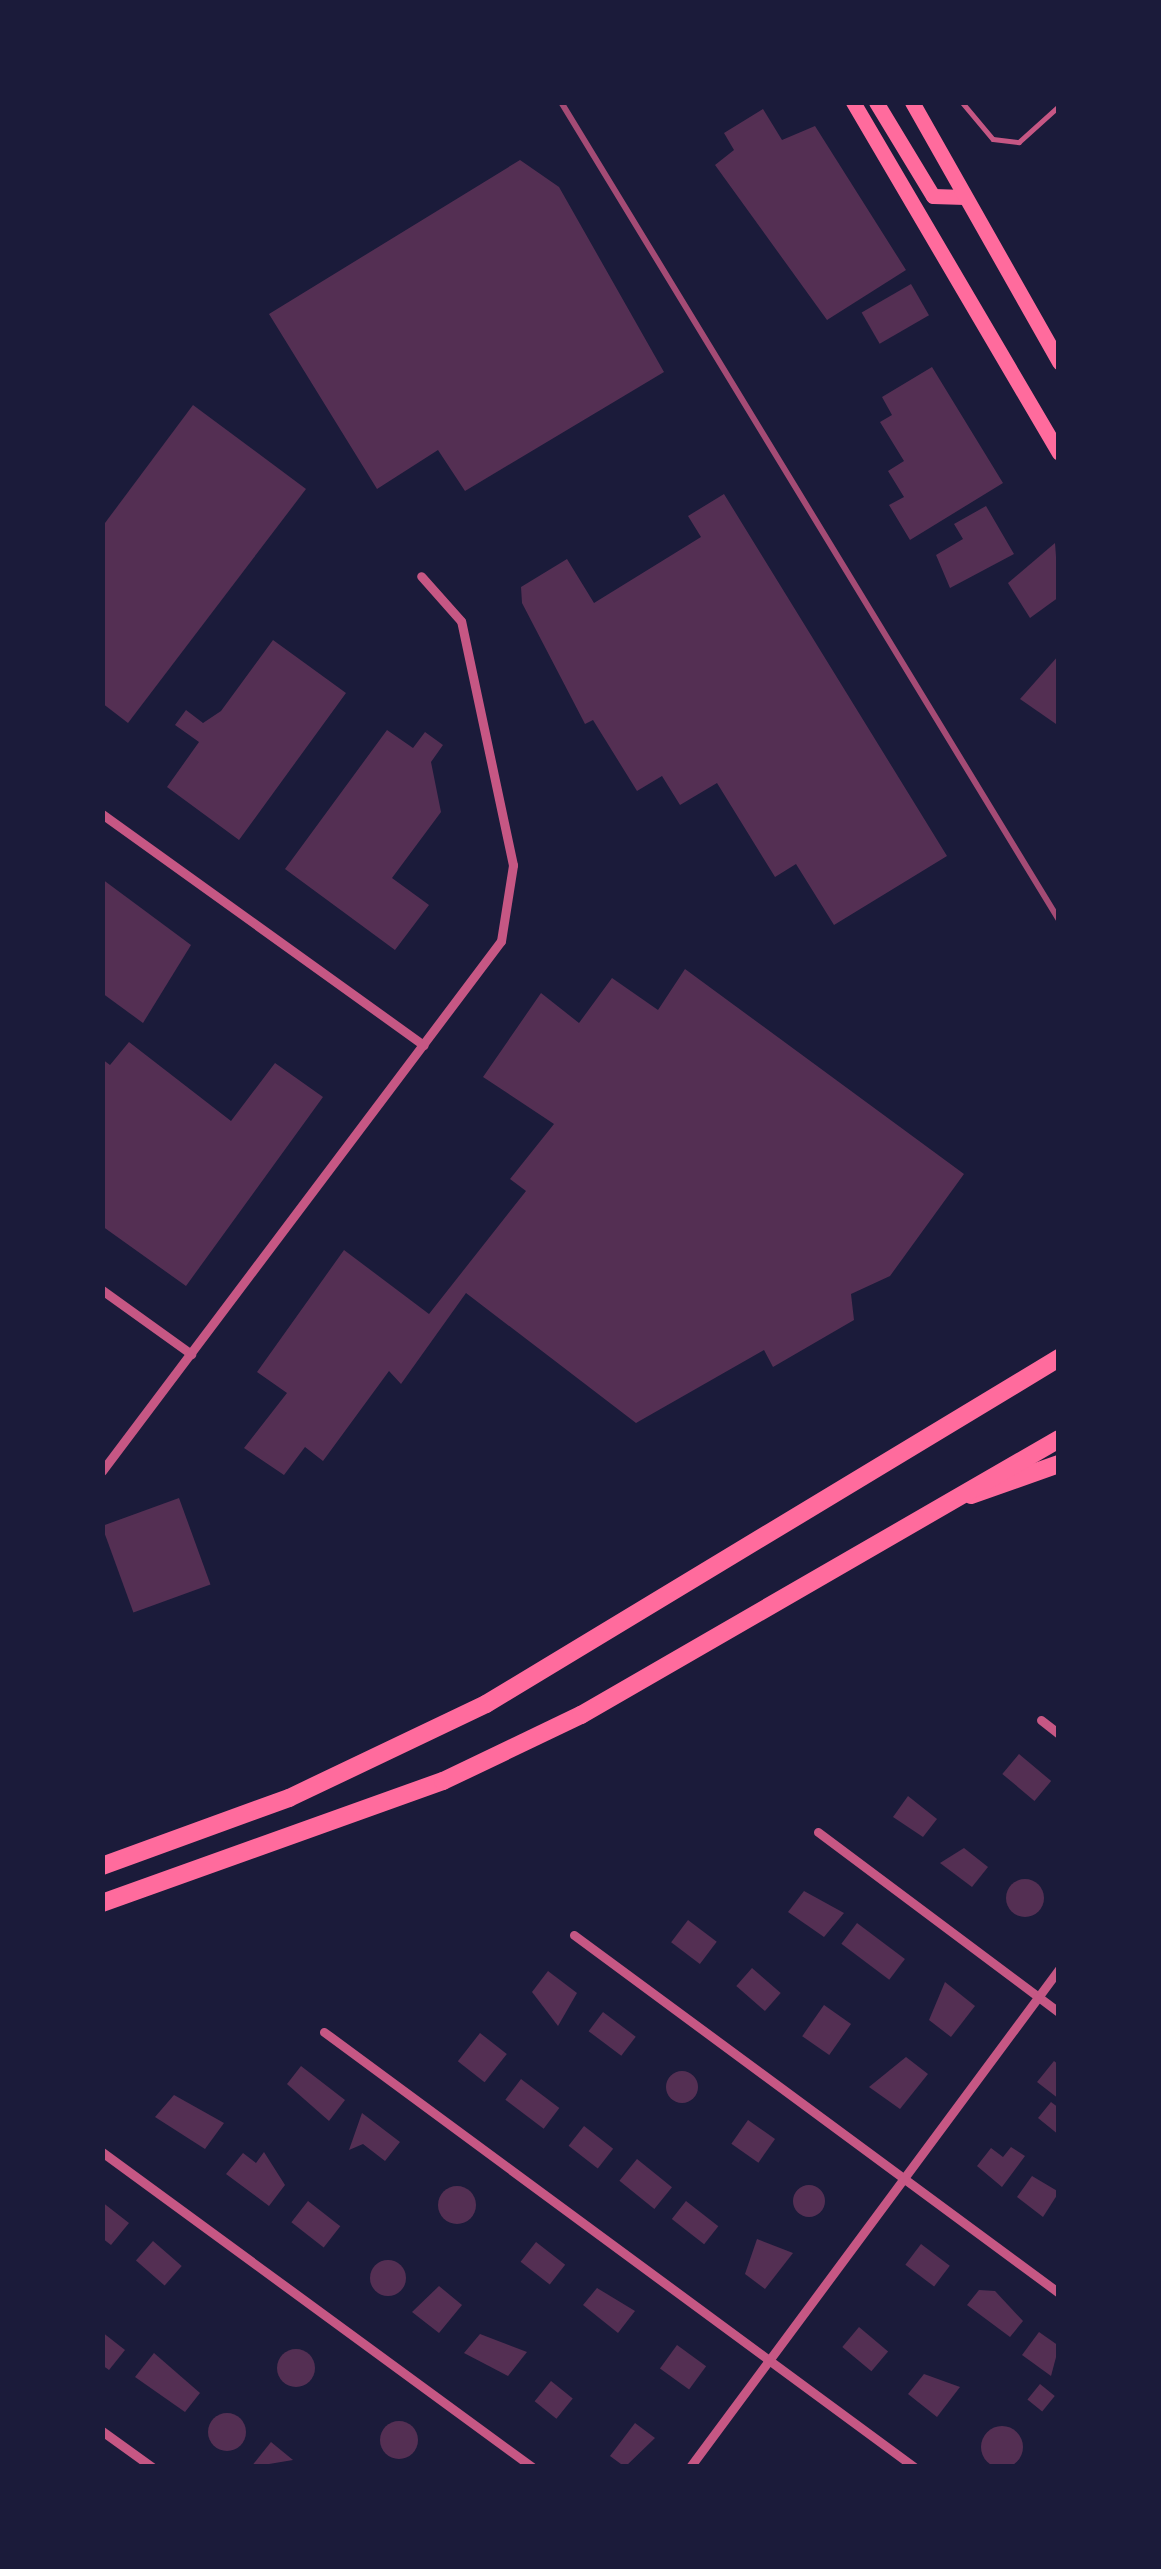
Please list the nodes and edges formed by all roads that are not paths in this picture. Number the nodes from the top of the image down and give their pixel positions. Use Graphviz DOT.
graph roads {
  1 [pos="853,102"];
  2 [pos="876,102"];
  3 [pos="912,102"];
  4 [pos="962,102"];
  5 [pos="1059,106"];
  6 [pos="965,197"];
  7 [pos="1059,362"];
  8 [pos="1059,453"];
  9 [pos="421,576"];
  10 [pos="102,814"];
  11 [pos="424,1045"];
  12 [pos="102,1290"];
  13 [pos="191,1354"];
  14 [pos="1059,1358"];
  15 [pos="1059,1439"];
  16 [pos="1059,1464"];
  17 [pos="102,1471"];
  18 [pos="916,1515"];
  19 [pos="1041,1720"];
  20 [pos="1059,1734"];
  21 [pos="818,1832"];
  22 [pos="102,1866"];
  23 [pos="102,1903"];
  24 [pos="574,1935"];
  25 [pos="1059,1969"];
  26 [pos="1038,1997"];
  27 [pos="1059,2012"];
  28 [pos="323,2032"];
  29 [pos="102,2152"];
  30 [pos="904,2179"];
  31 [pos="1059,2294"];
  32 [pos="769,2360"];
  33 [pos="102,2431"];
  34 [pos="152,2467"];
  35 [pos="532,2467"];
  36 [pos="690,2467"];
  37 [pos="914,2467"];
  1 -- 8 [label="main road"];
  2 -- 6 [label="main road"];
  3 -- 6 [label="main road"];
  4 -- 5 [label="lane"];
  6 -- 7 [label="main road"];
  9 -- 11 [label="street"];
  10 -- 11 [label="street"];
  11 -- 13 [label="street"];
  12 -- 13 [label="street"];
  13 -- 17 [label="street"];
  14 -- 22 [label="highway"];
  15 -- 18 [label="highway"];
  16 -- 18 [label="highway"];
  18 -- 23 [label="highway"];
  19 -- 20 [label="street"];
  21 -- 26 [label="street"];
  24 -- 30 [label="street"];
  25 -- 26 [label="street"];
  26 -- 27 [label="street"];
  26 -- 30 [label="street"];
  28 -- 32 [label="street"];
  29 -- 35 [label="street"];
  30 -- 31 [label="street"];
  30 -- 32 [label="street"];
  32 -- 36 [label="street"];
  32 -- 37 [label="street"];
  33 -- 34 [label="street"];
}
